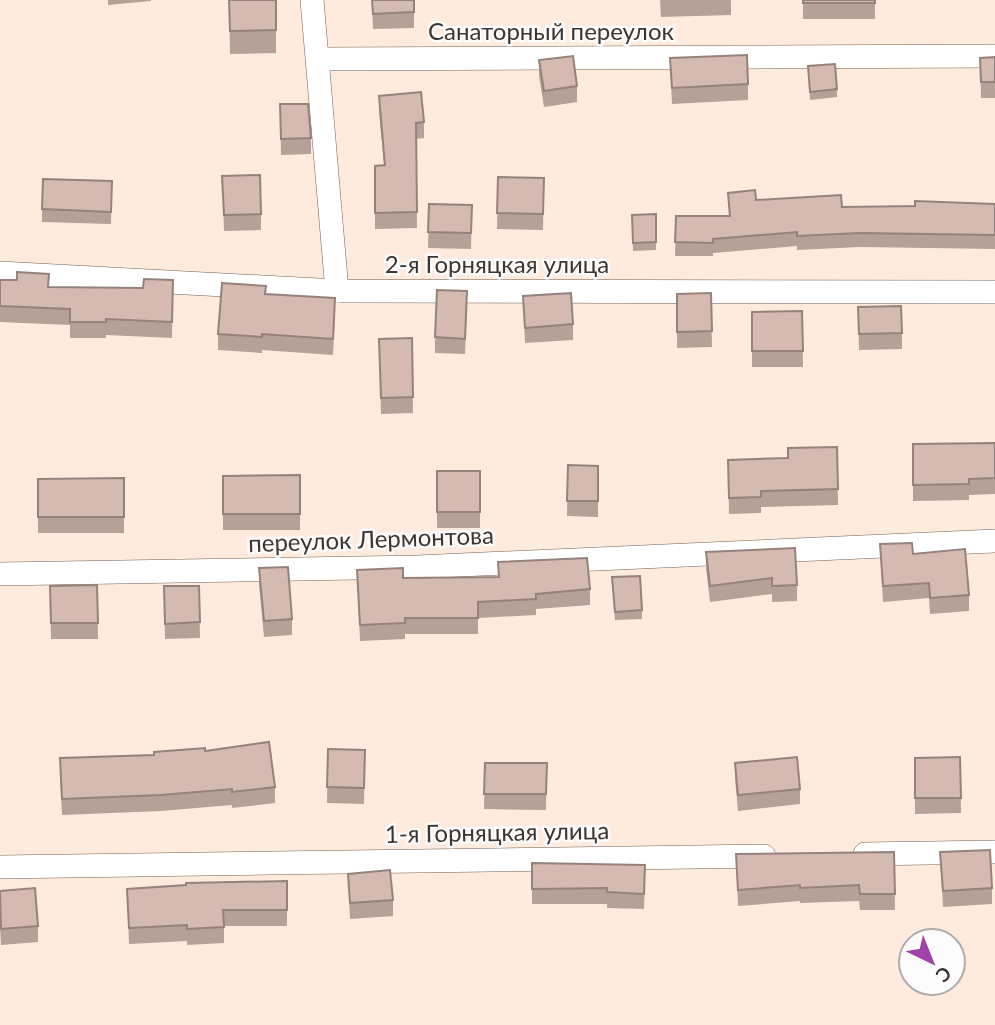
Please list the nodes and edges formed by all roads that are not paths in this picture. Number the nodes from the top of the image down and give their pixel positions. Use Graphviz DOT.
graph roads {
  1 [pos="312,0"];
  2 [pos="995,56"];
  3 [pos="318,59"];
  4 [pos="0,273"];
  5 [pos="337,291"];
  6 [pos="995,292"];
  7 [pos="995,541"];
  8 [pos="0,574"];
  9 [pos="995,852"];
  10 [pos="788,855"];
  11 [pos="843,855"];
  12 [pos="0,867"];
  1 -- 3 [label="street"];
  2 -- 3 [label="street, Санаторный переулок"];
  3 -- 5 [label="street"];
  4 -- 5 [label="street, 2-я Горняцкая улица"];
  5 -- 6 [label="street, 2-я Горняцкая улица"];
  7 -- 8 [label="street, переулок Лермонтова"];
  9 -- 11 [label="street"];
  10 -- 12 [label="street, 1-я Горняцкая улица"];
}
